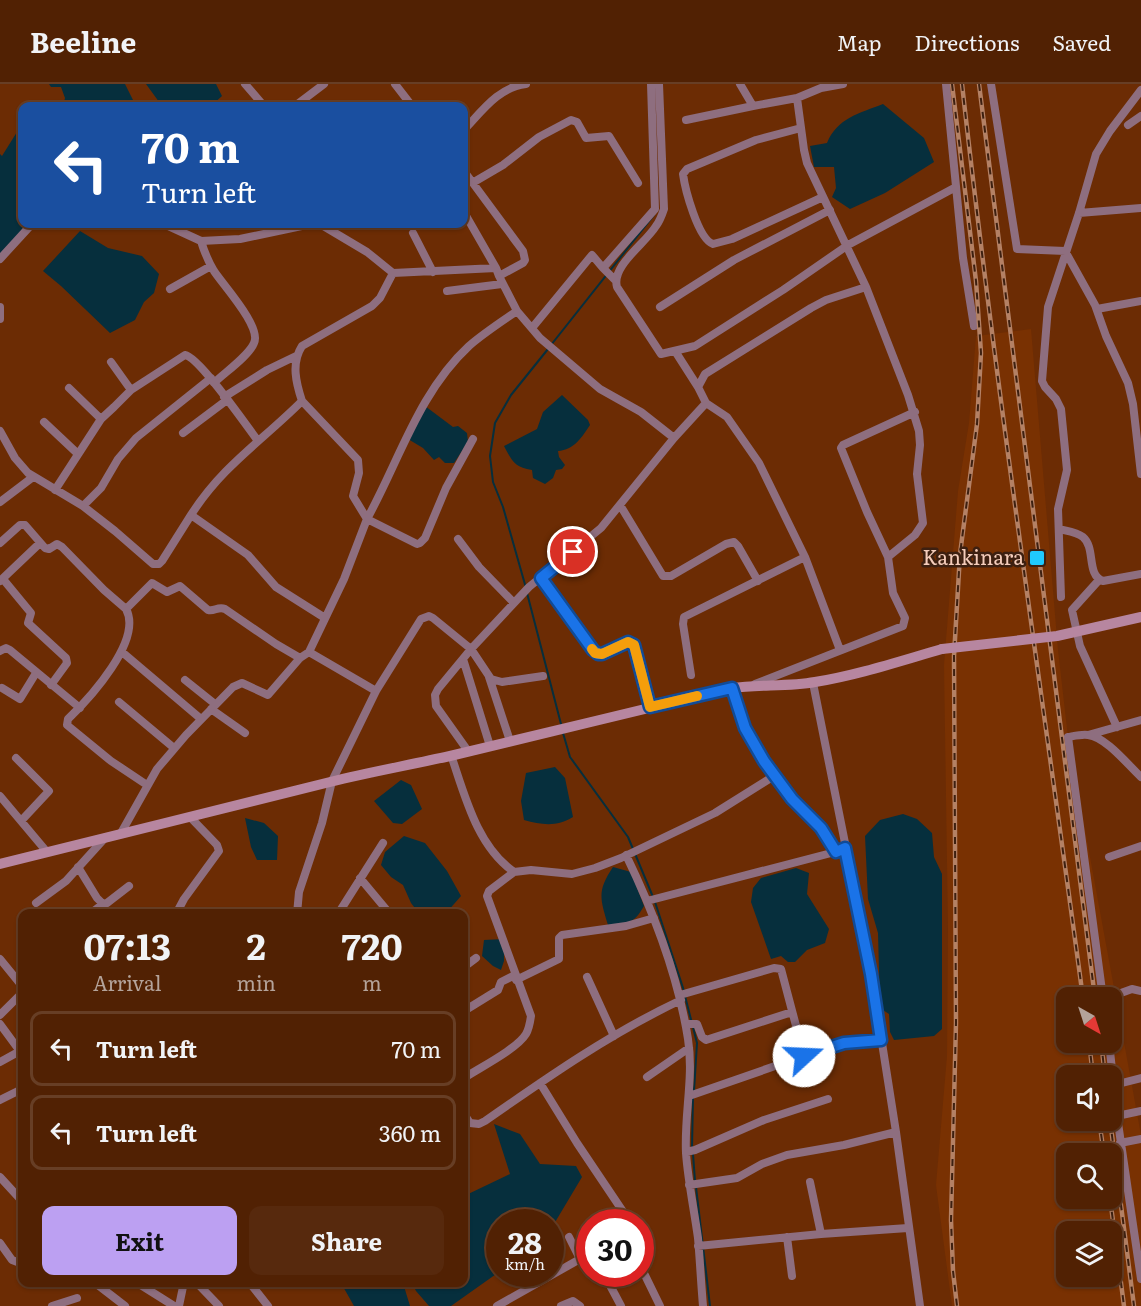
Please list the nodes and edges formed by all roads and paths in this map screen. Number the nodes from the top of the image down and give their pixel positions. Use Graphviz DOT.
graph roads {
  1 [pos="245,84"];
  2 [pos="324,84"];
  3 [pos="395,84"];
  4 [pos="526,84"];
  5 [pos="651,84"];
  6 [pos="659,84"];
  7 [pos="740,84"];
  8 [pos="843,84"];
  9 [pos="946,84"];
  10 [pos="991,84"];
  11 [pos="516,85"];
  12 [pos="821,86"];
  13 [pos="1141,90"];
  14 [pos="797,98"];
  15 [pos="261,102"];
  16 [pos="300,102"];
  17 [pos="409,102"];
  18 [pos="753,106"];
  19 [pos="1141,116"];
  20 [pos="686,120"];
  21 [pos="1128,125"];
  22 [pos="468,126"];
  23 [pos="801,128"];
  24 [pos="468,175"];
  25 [pos="474,182"];
  26 [pos="638,183"];
  27 [pos="956,187"];
  28 [pos="823,197"];
  29 [pos="1141,208"];
  30 [pos="830,210"];
  31 [pos="1079,213"];
  32 [pos="468,219"];
  33 [pos="28,228"];
  34 [pos="173,228"];
  35 [pos="181,228"];
  36 [pos="292,228"];
  37 [pos="327,228"];
  38 [pos="178,230"];
  39 [pos="413,233"];
  40 [pos="201,241"];
  41 [pos="848,245"];
  42 [pos="1065,251"];
  43 [pos="0,259"];
  44 [pos="211,266"];
  45 [pos="603,268"];
  46 [pos="433,272"];
  47 [pos="393,273"];
  48 [pos="499,276"];
  49 [pos="615,280"];
  50 [pos="866,286"];
  51 [pos="170,289"];
  52 [pos="447,291"];
  53 [pos="1141,301"];
  54 [pos="0,306"];
  55 [pos="660,307"];
  56 [pos="1097,309"];
  57 [pos="517,310"];
  58 [pos="0,319"];
  59 [pos="974,326"];
  60 [pos="532,328"];
  61 [pos="675,351"];
  62 [pos="296,356"];
  63 [pos="111,362"];
  64 [pos="212,380"];
  65 [pos="698,387"];
  66 [pos="69,388"];
  67 [pos="131,390"];
  68 [pos="226,399"];
  69 [pos="302,401"];
  70 [pos="706,403"];
  71 [pos="915,412"];
  72 [pos="101,419"];
  73 [pos="44,422"];
  74 [pos="0,431"];
  75 [pos="183,433"];
  76 [pos="674,438"];
  77 [pos="473,439"];
  78 [pos="258,441"];
  79 [pos="78,454"];
  80 [pos="1141,474"];
  81 [pos="33,477"];
  82 [pos="55,490"];
  83 [pos="0,502"];
  84 [pos="620,505"];
  85 [pos="83,506"];
  86 [pos="191,515"];
  87 [pos="367,519"];
  88 [pos="1059,529"];
  89 [pos="458,539"];
  90 [pos="0,543"];
  91 [pos="40,543"];
  92 [pos="806,557"];
  93 [pos="888,557"];
  94 [pos="1141,574"];
  95 [pos="541,578"];
  96 [pos="1098,579"];
  97 [pos="1,580"];
  98 [pos="759,581"];
  99 [pos="1061,597"];
  100 [pos="514,603"];
  101 [pos="126,609"];
  102 [pos="1141,617"];
  103 [pos="325,618"];
  104 [pos="471,649"];
  105 [pos="840,650"];
  106 [pos="0,651"];
  107 [pos="122,652"];
  108 [pos="309,652"];
  109 [pos="300,658"];
  110 [pos="463,659"];
  111 [pos="36,673"];
  112 [pos="489,675"];
  113 [pos="692,675"];
  114 [pos="543,676"];
  115 [pos="185,680"];
  116 [pos="813,683"];
  117 [pos="51,685"];
  118 [pos="751,685"];
  119 [pos="2,688"];
  120 [pos="732,688"];
  121 [pos="376,691"];
  122 [pos="119,702"];
  123 [pos="213,707"];
  124 [pos="650,707"];
  125 [pos="80,708"];
  126 [pos="201,719"];
  127 [pos="1141,720"];
  128 [pos="1117,727"];
  129 [pos="244,733"];
  130 [pos="1088,735"];
  131 [pos="510,741"];
  132 [pos="490,746"];
  133 [pos="174,748"];
  134 [pos="468,751"];
  135 [pos="451,755"];
  136 [pos="16,758"];
  137 [pos="774,776"];
  138 [pos="1141,777"];
  139 [pos="332,781"];
  140 [pos="147,785"];
  141 [pos="0,796"];
  142 [pos="191,818"];
  143 [pos="21,821"];
  144 [pos="121,833"];
  145 [pos="104,839"];
  146 [pos="383,843"];
  147 [pos="1141,846"];
  148 [pos="845,848"];
  149 [pos="46,852"];
  150 [pos="631,852"];
  151 [pos="836,852"];
  152 [pos="1109,857"];
  153 [pos="1,861"];
  154 [pos="78,867"];
  155 [pos="514,872"];
  156 [pos="360,878"];
  157 [pos="129,886"];
  158 [pos="652,900"];
  159 [pos="36,903"];
  160 [pos="103,904"];
  161 [pos="96,909"];
  162 [pos="179,909"];
  163 [pos="297,909"];
  164 [pos="341,909"];
  165 [pos="386,909"];
  166 [pos="654,918"];
  167 [pos="476,958"];
  168 [pos="0,960"];
  169 [pos="468,964"];
  170 [pos="515,977"];
  171 [pos="587,977"];
  172 [pos="18,980"];
  173 [pos="1103,987"];
  174 [pos="1141,991"];
  175 [pos="1122,992"];
  176 [pos="683,995"];
  177 [pos="18,997"];
  178 [pos="468,1009"];
  179 [pos="792,1012"];
  180 [pos="0,1015"];
  181 [pos="690,1023"];
  182 [pos="0,1024"];
  183 [pos="614,1036"];
  184 [pos="881,1040"];
  185 [pos="18,1048"];
  186 [pos="689,1048"];
  187 [pos="18,1053"];
  188 [pos="804,1056"];
  189 [pos="0,1062"];
  190 [pos="468,1075"];
  191 [pos="646,1077"];
  192 [pos="1141,1078"];
  193 [pos="540,1083"];
  194 [pos="1122,1083"];
  195 [pos="18,1091"];
  196 [pos="694,1095"];
  197 [pos="828,1099"];
  198 [pos="0,1100"];
  199 [pos="1141,1111"];
  200 [pos="1122,1115"];
  201 [pos="468,1120"];
  202 [pos="1119,1131"];
  203 [pos="896,1132"];
  204 [pos="1141,1139"];
  205 [pos="1120,1143"];
  206 [pos="690,1151"];
  207 [pos="1122,1151"];
  208 [pos="0,1177"];
  209 [pos="810,1182"];
  210 [pos="694,1185"];
  211 [pos="18,1197"];
  212 [pos="621,1209"];
  213 [pos="1137,1214"];
  214 [pos="908,1228"];
  215 [pos="821,1234"];
  216 [pos="569,1237"];
  217 [pos="787,1237"];
  218 [pos="0,1243"];
  219 [pos="702,1246"];
  220 [pos="576,1251"];
  221 [pos="576,1261"];
  222 [pos="18,1262"];
  223 [pos="792,1276"];
  224 [pos="1141,1279"];
  225 [pos="100,1287"];
  226 [pos="144,1287"];
  227 [pos="183,1287"];
  228 [pos="201,1287"];
  229 [pos="253,1287"];
  230 [pos="611,1287"];
  231 [pos="651,1287"];
  232 [pos="77,1298"];
  233 [pos="52,1306"];
  234 [pos="125,1306"];
  235 [pos="174,1306"];
  236 [pos="179,1306"];
  237 [pos="219,1306"];
  238 [pos="268,1306"];
  239 [pos="497,1306"];
  240 [pos="561,1306"];
  241 [pos="580,1306"];
  242 [pos="621,1306"];
  243 [pos="660,1306"];
  244 [pos="703,1306"];
  245 [pos="920,1306"];
  1 -- 15 [label="street"];
  2 -- 16 [label="street"];
  3 -- 17 [label="street"];
  4 -- 11 [label="street"];
  5 -- 45 [label="street"];
  6 -- 49 [label="street"];
  7 -- 18 [label="street"];
  8 -- 12 [label="street"];
  9 -- 27 [label="street"];
  10 -- 42 [label="street"];
  11 -- 22 [label="street"];
  12 -- 14 [label="street"];
  13 -- 31 [label="street"];
  14 -- 18 [label="street"];
  14 -- 23 [label="street"];
  18 -- 20 [label="street"];
  19 -- 21 [label="street"];
  23 -- 28 [label="street"];
  23 -- 28 [label="street"];
  24 -- 25 [label="street"];
  25 -- 26 [label="street"];
  25 -- 48 [label="street"];
  27 -- 41 [label="street"];
  27 -- 59 [label="street"];
  28 -- 30 [label="street"];
  29 -- 31 [label="street"];
  30 -- 41 [label="street"];
  30 -- 55 [label="street"];
  31 -- 42 [label="street"];
  32 -- 48 [label="street"];
  33 -- 43 [label="street"];
  34 -- 38 [label="street"];
  35 -- 38 [label="street"];
  36 -- 40 [label="street"];
  37 -- 47 [label="street"];
  38 -- 40 [label="street"];
  39 -- 46 [label="street"];
  40 -- 44 [label="street"];
  41 -- 50 [label="street"];
  41 -- 61 [label="street"];
  42 -- 56 [label="street"];
  42 -- 88 [label="street"];
  44 -- 51 [label="street"];
  44 -- 64 [label="street"];
  45 -- 49 [label="street"];
  45 -- 60 [label="street"];
  46 -- 47 [label="street"];
  46 -- 48 [label="street"];
  47 -- 62 [label="street"];
  48 -- 52 [label="street"];
  48 -- 57 [label="street"];
  49 -- 61 [label="street"];
  50 -- 65 [label="street"];
  50 -- 71 [label="street"];
  53 -- 56 [label="street"];
  54 -- 58 [label="street"];
  56 -- 80 [label="street"];
  57 -- 60 [label="street"];
  57 -- 87 [label="street"];
  60 -- 76 [label="street"];
  61 -- 65 [label="street"];
  62 -- 68 [label="street"];
  62 -- 69 [label="street"];
  63 -- 67 [label="street"];
  64 -- 67 [label="street"];
  64 -- 68 [label="street"];
  64 -- 85 [label="street"];
  65 -- 70 [label="street"];
  66 -- 72 [label="street"];
  67 -- 72 [label="street"];
  68 -- 75 [label="street"];
  68 -- 78 [label="street"];
  69 -- 78 [label="street"];
  69 -- 87 [label="street"];
  70 -- 76 [label="street"];
  70 -- 92 [label="street"];
  71 -- 93 [label="street"];
  71 -- 93 [label="street"];
  72 -- 79 [label="street"];
  73 -- 79 [label="street"];
  74 -- 81 [label="street"];
  76 -- 84 [label="street"];
  77 -- 87 [label="street"];
  78 -- 86 [label="street"];
  79 -- 82 [label="street"];
  81 -- 82 [label="street"];
  81 -- 83 [label="street"];
  82 -- 85 [label="street"];
  84 -- 95 [label="street"];
  84 -- 98 [label="street"];
  85 -- 86 [label="street"];
  86 -- 103 [label="street"];
  87 -- 103 [label="street"];
  88 -- 96 [label="street"];
  88 -- 99 [label="street"];
  89 -- 100 [label="street"];
  90 -- 91 [label="street"];
  91 -- 97 [label="street"];
  91 -- 101 [label="street"];
  92 -- 98 [label="street"];
  92 -- 105 [label="street"];
  93 -- 105 [label="street"];
  94 -- 96 [label="street"];
  95 -- 100 [label="street"];
  95 -- 124 [label="street"];
  96 -- 128 [label="street"];
  97 -- 117 [label="street"];
  98 -- 113 [label="street"];
  100 -- 104 [label="street"];
  101 -- 107 [label="street"];
  101 -- 109 [label="street"];
  102 -- 116 [label="main road, bridge"];
  103 -- 108 [label="street"];
  104 -- 110 [label="street"];
  104 -- 112 [label="street"];
  104 -- 121 [label="street"];
  105 -- 118 [label="street"];
  106 -- 111 [label="street"];
  107 -- 125 [label="street"];
  107 -- 126 [label="street"];
  108 -- 109 [label="street"];
  108 -- 121 [label="street"];
  109 -- 123 [label="street"];
  110 -- 132 [label="street"];
  110 -- 134 [label="street"];
  111 -- 117 [label="street"];
  111 -- 119 [label="street"];
  112 -- 114 [label="street"];
  112 -- 131 [label="street"];
  115 -- 123 [label="street"];
  116 -- 118 [label="main road"];
  116 -- 148 [label="street"];
  117 -- 125 [label="street"];
  118 -- 120 [label="main road"];
  120 -- 124 [label="main road"];
  120 -- 137 [label="street"];
  121 -- 139 [label="street"];
  122 -- 133 [label="street"];
  123 -- 126 [label="street"];
  123 -- 129 [label="street"];
  124 -- 131 [label="main road"];
  125 -- 140 [label="street"];
  126 -- 133 [label="street"];
  127 -- 128 [label="street"];
  128 -- 130 [label="street"];
  130 -- 138 [label="street"];
  130 -- 173 [label="street"];
  131 -- 132 [label="main road"];
  132 -- 134 [label="main road"];
  133 -- 140 [label="street"];
  134 -- 135 [label="main road"];
  135 -- 139 [label="main road"];
  135 -- 155 [label="street"];
  136 -- 143 [label="street"];
  137 -- 150 [label="street"];
  137 -- 151 [label="street"];
  139 -- 142 [label="main road"];
  139 -- 163 [label="street"];
  140 -- 144 [label="street"];
  141 -- 143 [label="street"];
  142 -- 144 [label="main road"];
  142 -- 162 [label="street"];
  143 -- 149 [label="street"];
  144 -- 145 [label="main road"];
  145 -- 149 [label="main road"];
  145 -- 154 [label="street"];
  146 -- 156 [label="street"];
  147 -- 152 [label="street"];
  148 -- 151 [label="street"];
  148 -- 184 [label="street"];
  149 -- 153 [label="main road"];
  150 -- 155 [label="street"];
  150 -- 158 [label="street"];
  151 -- 158 [label="street"];
  154 -- 159 [label="street"];
  154 -- 160 [label="street"];
  155 -- 170 [label="street"];
  156 -- 164 [label="street"];
  156 -- 165 [label="street"];
  157 -- 160 [label="street"];
  158 -- 166 [label="street"];
  160 -- 161 [label="street"];
  166 -- 170 [label="street"];
  166 -- 176 [label="street"];
  167 -- 169 [label="street"];
  168 -- 172 [label="street"];
  170 -- 178 [label="street"];
  170 -- 190 [label="street"];
  171 -- 183 [label="street"];
  174 -- 175 [label="street"];
  176 -- 179 [label="street"];
  176 -- 181 [label="street"];
  176 -- 183 [label="street"];
  177 -- 180 [label="street"];
  179 -- 181 [label="street"];
  179 -- 188 [label="street"];
  181 -- 186 [label="street"];
  182 -- 185 [label="street"];
  183 -- 193 [label="street"];
  184 -- 188 [label="street"];
  184 -- 203 [label="street"];
  186 -- 191 [label="street"];
  186 -- 196 [label="street"];
  187 -- 189 [label="street"];
  188 -- 196 [label="street"];
  192 -- 194 [label="street"];
  193 -- 201 [label="street"];
  193 -- 212 [label="street"];
  195 -- 198 [label="street"];
  196 -- 206 [label="street"];
  197 -- 206 [label="street"];
  199 -- 200 [label="street"];
  202 -- 205 [label="street"];
  203 -- 210 [label="street"];
  203 -- 214 [label="street"];
  204 -- 205 [label="street"];
  206 -- 210 [label="street"];
  207 -- 213 [label="street"];
  208 -- 211 [label="street"];
  209 -- 215 [label="street"];
  210 -- 219 [label="street"];
  213 -- 224 [label="street"];
  214 -- 215 [label="street"];
  214 -- 245 [label="street"];
  215 -- 217 [label="street"];
  216 -- 220 [label="street"];
  217 -- 219 [label="street"];
  217 -- 223 [label="street"];
  218 -- 222 [label="street"];
  219 -- 244 [label="street"];
  221 -- 239 [label="street"];
  225 -- 234 [label="street"];
  226 -- 235 [label="street"];
  227 -- 236 [label="street"];
  228 -- 237 [label="street"];
  229 -- 238 [label="street"];
  230 -- 242 [label="street"];
  231 -- 243 [label="street"];
  232 -- 233 [label="street"];
  240 -- 241 [label="street"];
}
